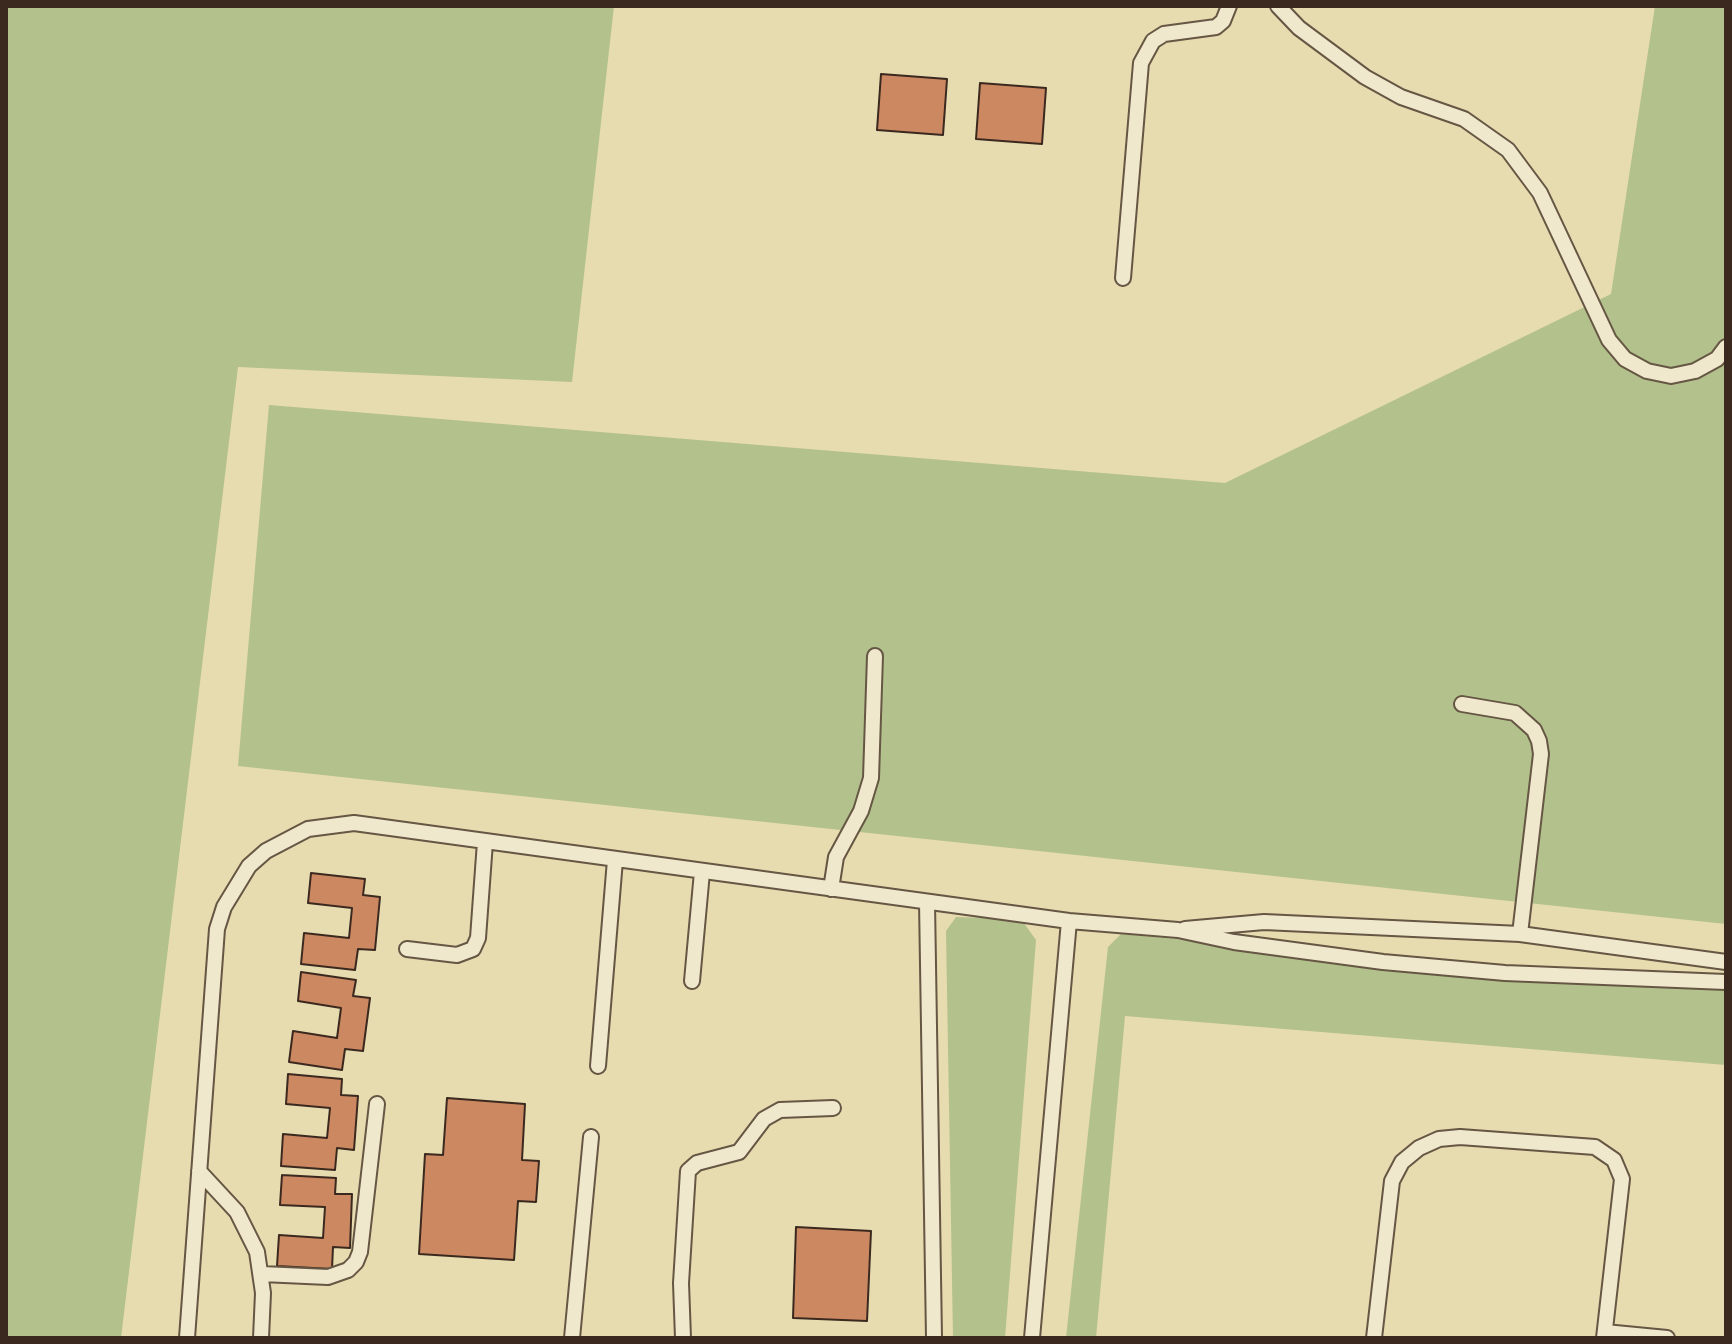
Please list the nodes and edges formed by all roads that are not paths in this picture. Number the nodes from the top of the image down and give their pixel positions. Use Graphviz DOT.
graph roads {
  1 [pos="1229,6"];
  2 [pos="1278,6"];
  3 [pos="1123,278"];
  4 [pos="1726,347"];
  5 [pos="875,656"];
  6 [pos="1462,704"];
  7 [pos="485,842"];
  8 [pos="615,860"];
  9 [pos="702,872"];
  10 [pos="831,889"];
  11 [pos="927,902"];
  12 [pos="1069,921"];
  13 [pos="1178,930"];
  14 [pos="1520,934"];
  15 [pos="407,949"];
  16 [pos="1726,962"];
  17 [pos="692,981"];
  18 [pos="1726,982"];
  19 [pos="598,1066"];
  20 [pos="377,1104"];
  21 [pos="833,1108"];
  22 [pos="591,1137"];
  23 [pos="199,1171"];
  24 [pos="262,1274"];
  25 [pos="1604,1335"];
  26 [pos="187,1338"];
  27 [pos="261,1338"];
  28 [pos="572,1338"];
  29 [pos="683,1338"];
  30 [pos="934,1338"];
  31 [pos="1032,1338"];
  32 [pos="1374,1338"];
  33 [pos="1663,1338"];
  1 -- 3 [label="lane"];
  2 -- 4 [label="lane"];
  5 -- 10 [label="lane"];
  6 -- 14 [label="lane"];
  7 -- 8 [label="lane"];
  7 -- 15 [label="lane"];
  7 -- 23 [label="lane"];
  8 -- 9 [label="lane"];
  8 -- 19 [label="lane"];
  9 -- 10 [label="lane"];
  9 -- 17 [label="lane"];
  10 -- 11 [label="lane"];
  11 -- 12 [label="lane"];
  11 -- 30 [label="lane"];
  12 -- 13 [label="lane"];
  12 -- 31 [label="lane"];
  13 -- 14 [label="lane"];
  13 -- 18 [label="lane"];
  14 -- 16 [label="lane"];
  20 -- 24 [label="lane"];
  21 -- 29 [label="lane"];
  22 -- 28 [label="lane"];
  23 -- 24 [label="lane"];
  23 -- 26 [label="lane"];
  24 -- 27 [label="lane"];
  25 -- 32 [label="lane"];
  25 -- 33 [label="lane"];
}
